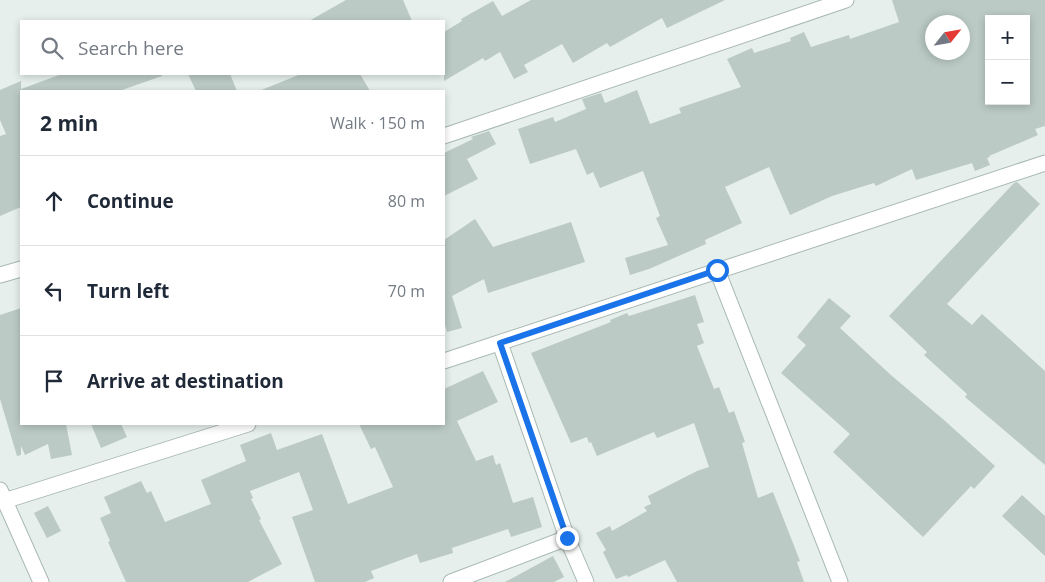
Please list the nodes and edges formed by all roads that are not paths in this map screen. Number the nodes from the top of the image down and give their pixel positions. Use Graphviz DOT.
graph roads {
  1 [pos="846,0"];
  2 [pos="445,136"];
  3 [pos="1045,163"];
  4 [pos="20,269"];
  5 [pos="717,270"];
  6 [pos="0,275"];
  7 [pos="500,343"];
  8 [pos="445,361"];
  9 [pos="245,425"];
  10 [pos="2,496"];
  11 [pos="567,538"];
  12 [pos="41,582"];
  13 [pos="451,582"];
  14 [pos="586,582"];
  15 [pos="840,582"];
  1 -- 2 [label="street"];
  3 -- 5 [label="street"];
  4 -- 6 [label="street"];
  5 -- 7 [label="street"];
  5 -- 15 [label="street"];
  7 -- 8 [label="street"];
  7 -- 11 [label="street"];
  9 -- 10 [label="street"];
  10 -- 12 [label="street"];
  11 -- 13 [label="street"];
  11 -- 14 [label="street"];
}
